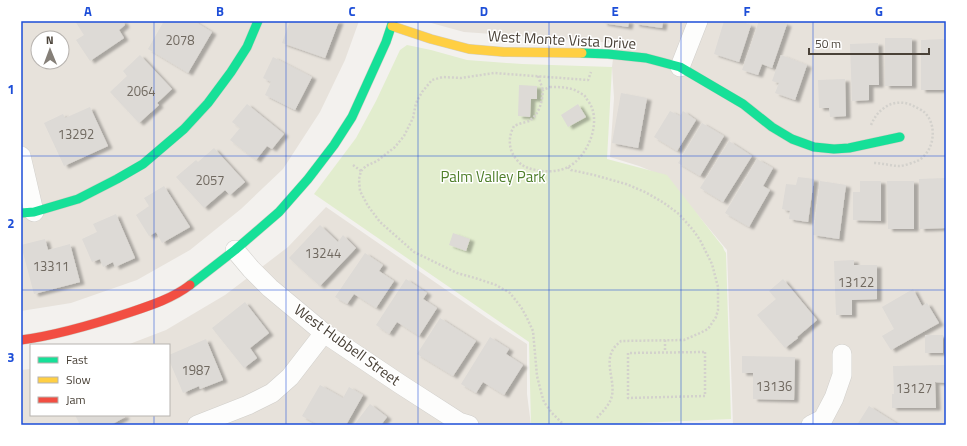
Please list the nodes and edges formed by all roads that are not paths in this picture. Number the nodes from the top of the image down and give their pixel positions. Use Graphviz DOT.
graph roads {
  1 [pos="258,21"];
  2 [pos="698,21"];
  3 [pos="392,24"];
  4 [pos="680,67"];
  5 [pos="900,137"];
  6 [pos="21,156"];
  7 [pos="27,213"];
  8 [pos="235,250"];
  9 [pos="324,332"];
  10 [pos="21,340"];
  11 [pos="842,354"];
  12 [pos="196,425"];
  13 [pos="469,425"];
  14 [pos="811,425"];
  1 -- 7 [label="street"];
  2 -- 4 [label="street"];
  3 -- 4 [label="street, West Monte Vista Drive"];
  3 -- 8 [label="street"];
  4 -- 5 [label="street, West Monte Vista Drive"];
  6 -- 7 [label="street"];
  8 -- 9 [label="street, West Hubbell Street"];
  8 -- 10 [label="street"];
  9 -- 12 [label="street"];
  9 -- 13 [label="street, West Hubbell Street"];
  11 -- 14 [label="street"];
}
